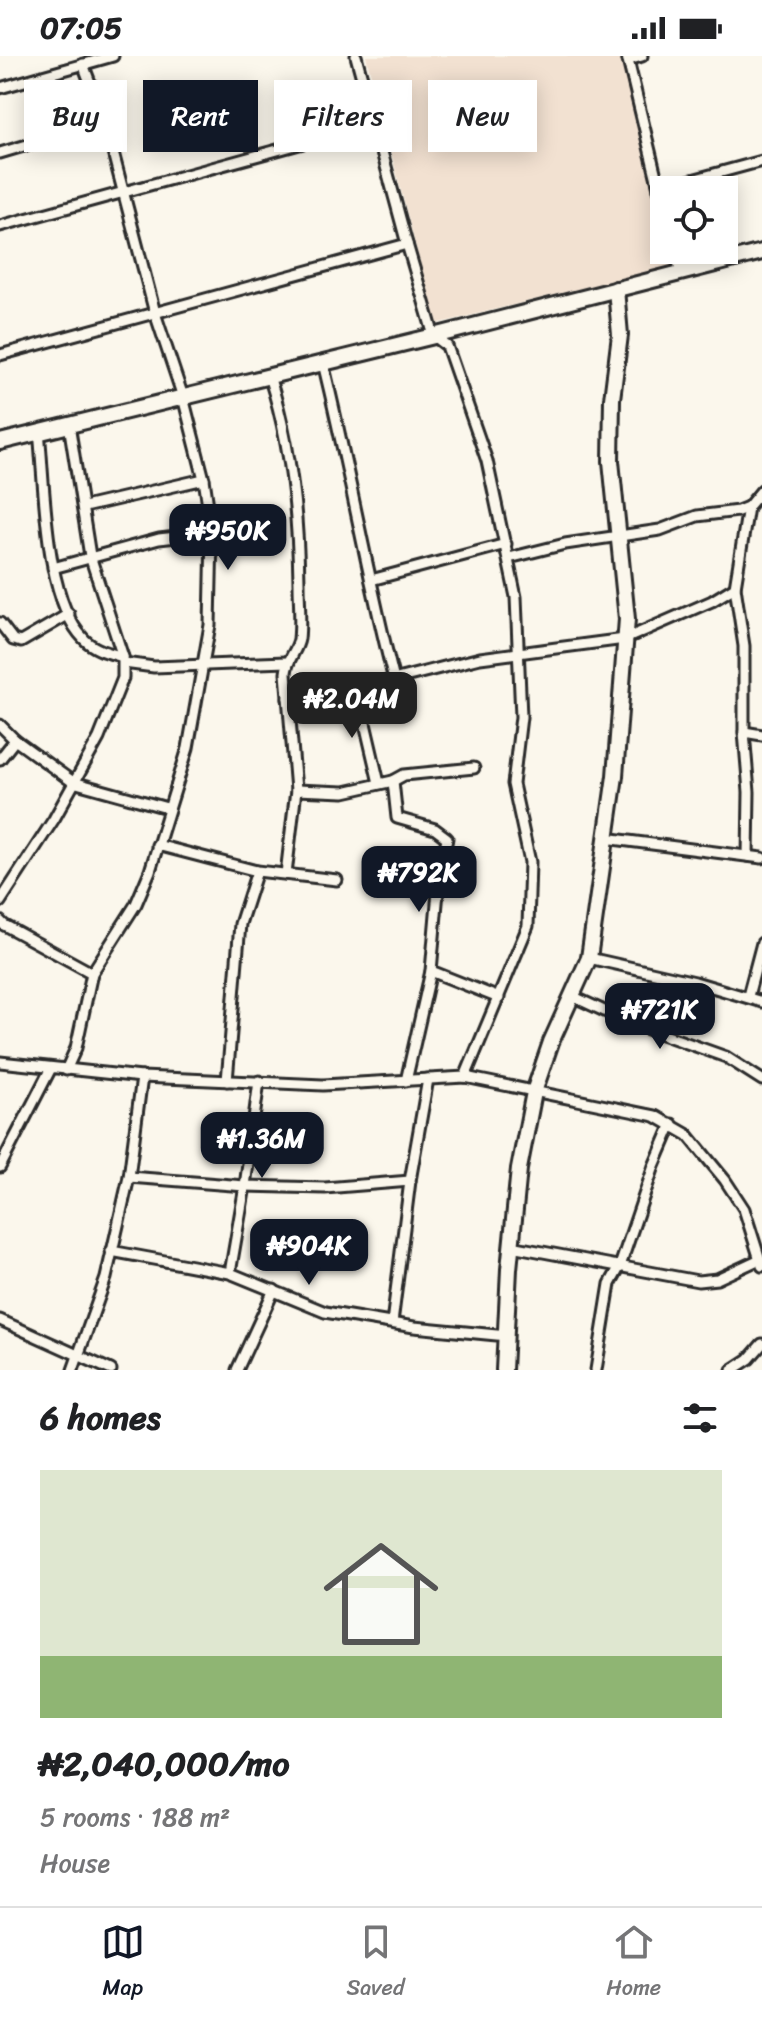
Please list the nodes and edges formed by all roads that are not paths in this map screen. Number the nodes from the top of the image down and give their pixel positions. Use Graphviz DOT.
graph roads {
  1 [pos="113,56"];
  2 [pos="356,56"];
  3 [pos="642,56"];
  4 [pos="628,58"];
  5 [pos="83,64"];
  6 [pos="89,80"];
  7 [pos="363,80"];
  8 [pos="0,88"];
  9 [pos="24,146"];
  10 [pos="274,150"];
  11 [pos="112,152"];
  12 [pos="383,152"];
  13 [pos="0,153"];
  14 [pos="762,161"];
  15 [pos="656,176"];
  16 [pos="707,176"];
  17 [pos="121,191"];
  18 [pos="0,226"];
  19 [pos="407,244"];
  20 [pos="762,252"];
  21 [pos="679,264"];
  22 [pos="681,273"];
  23 [pos="616,289"];
  24 [pos="155,313"];
  25 [pos="434,336"];
  26 [pos="0,355"];
  27 [pos="323,363"];
  28 [pos="269,376"];
  29 [pos="183,397"];
  30 [pos="69,424"];
  31 [pos="39,431"];
  32 [pos="0,442"];
  33 [pos="204,479"];
  34 [pos="762,490"];
  35 [pos="84,507"];
  36 [pos="748,507"];
  37 [pos="212,533"];
  38 [pos="617,537"];
  39 [pos="506,544"];
  40 [pos="90,556"];
  41 [pos="509,558"];
  42 [pos="53,568"];
  43 [pos="371,580"];
  44 [pos="735,587"];
  45 [pos="69,614"];
  46 [pos="0,623"];
  47 [pos="625,639"];
  48 [pos="520,654"];
  49 [pos="124,660"];
  50 [pos="287,662"];
  51 [pos="202,666"];
  52 [pos="394,680"];
  53 [pos="357,689"];
  54 [pos="288,698"];
  55 [pos="0,725"];
  56 [pos="744,732"];
  57 [pos="762,735"];
  58 [pos="15,740"];
  59 [pos="0,759"];
  60 [pos="474,768"];
  61 [pos="393,781"];
  62 [pos="73,782"];
  63 [pos="379,783"];
  64 [pos="296,790"];
  65 [pos="167,808"];
  66 [pos="605,838"];
  67 [pos="157,845"];
  68 [pos="748,856"];
  69 [pos="762,858"];
  70 [pos="257,871"];
  71 [pos="286,874"];
  72 [pos="337,880"];
  73 [pos="0,902"];
  74 [pos="0,921"];
  75 [pos="762,943"];
  76 [pos="589,958"];
  77 [pos="431,971"];
  78 [pos="92,973"];
  79 [pos="572,996"];
  80 [pos="748,996"];
  81 [pos="499,998"];
  82 [pos="762,1002"];
  83 [pos="0,1062"];
  84 [pos="51,1068"];
  85 [pos="66,1070"];
  86 [pos="142,1077"];
  87 [pos="465,1077"];
  88 [pos="428,1079"];
  89 [pos="762,1080"];
  90 [pos="227,1081"];
  91 [pos="259,1081"];
  92 [pos="406,1081"];
  93 [pos="534,1092"];
  94 [pos="672,1124"];
  95 [pos="0,1167"];
  96 [pos="129,1177"];
  97 [pos="410,1181"];
  98 [pos="245,1186"];
  99 [pos="511,1246"];
  100 [pos="111,1251"];
  101 [pos="761,1263"];
  102 [pos="620,1266"];
  103 [pos="230,1273"];
  104 [pos="274,1290"];
  105 [pos="0,1320"];
  106 [pos="392,1323"];
  107 [pos="507,1336"];
  108 [pos="762,1344"];
  109 [pos="78,1357"];
  110 [pos="73,1370"];
  111 [pos="111,1370"];
  112 [pos="237,1370"];
  113 [pos="504,1370"];
  114 [pos="596,1370"];
  115 [pos="732,1370"];
  1 -- 5 [label="street"];
  2 -- 7 [label="street"];
  3 -- 4 [label="street"];
  4 -- 15 [label="street"];
  5 -- 6 [label="street"];
  5 -- 8 [label="street"];
  9 -- 13 [label="street"];
  10 -- 17 [label="street"];
  11 -- 17 [label="street"];
  12 -- 19 [label="street"];
  14 -- 16 [label="street"];
  17 -- 18 [label="street"];
  17 -- 24 [label="street"];
  19 -- 24 [label="street"];
  19 -- 25 [label="street"];
  20 -- 22 [label="street"];
  21 -- 22 [label="street"];
  22 -- 23 [label="street"];
  23 -- 25 [label="street"];
  23 -- 38 [label="street"];
  24 -- 26 [label="street"];
  24 -- 29 [label="street"];
  25 -- 27 [label="street"];
  25 -- 39 [label="street"];
  27 -- 28 [label="street"];
  27 -- 43 [label="street"];
  28 -- 29 [label="street"];
  28 -- 50 [label="street"];
  29 -- 30 [label="street"];
  29 -- 33 [label="street"];
  30 -- 31 [label="street"];
  30 -- 35 [label="street"];
  31 -- 32 [label="street"];
  31 -- 42 [label="street"];
  33 -- 35 [label="street"];
  33 -- 37 [label="street"];
  34 -- 36 [label="street"];
  35 -- 40 [label="street"];
  36 -- 38 [label="street"];
  36 -- 44 [label="street"];
  37 -- 40 [label="street"];
  37 -- 51 [label="street"];
  38 -- 41 [label="street"];
  38 -- 47 [label="street"];
  39 -- 41 [label="street"];
  39 -- 43 [label="street"];
  40 -- 42 [label="street"];
  40 -- 49 [label="street"];
  41 -- 48 [label="street"];
  42 -- 45 [label="street"];
  43 -- 52 [label="street"];
  44 -- 47 [label="street"];
  44 -- 56 [label="street"];
  45 -- 46 [label="street"];
  45 -- 49 [label="street"];
  47 -- 48 [label="street"];
  47 -- 66 [label="street"];
  48 -- 52 [label="street"];
  48 -- 81 [label="street"];
  49 -- 51 [label="street"];
  49 -- 62 [label="street"];
  50 -- 51 [label="street"];
  50 -- 54 [label="street"];
  51 -- 65 [label="street"];
  52 -- 53 [label="street"];
  53 -- 54 [label="street"];
  53 -- 63 [label="street"];
  54 -- 64 [label="street"];
  55 -- 58 [label="street"];
  56 -- 57 [label="street"];
  56 -- 68 [label="street"];
  58 -- 59 [label="street"];
  58 -- 62 [label="street"];
  60 -- 61 [label="street"];
  61 -- 63 [label="street"];
  61 -- 77 [label="street"];
  62 -- 65 [label="street"];
  62 -- 73 [label="street"];
  63 -- 64 [label="street"];
  64 -- 71 [label="street"];
  65 -- 67 [label="street"];
  66 -- 68 [label="street"];
  66 -- 76 [label="street"];
  67 -- 70 [label="street"];
  67 -- 78 [label="street"];
  68 -- 69 [label="street"];
  70 -- 71 [label="street"];
  70 -- 90 [label="street"];
  71 -- 72 [label="street"];
  74 -- 78 [label="street"];
  75 -- 80 [label="street"];
  76 -- 79 [label="street"];
  76 -- 80 [label="street"];
  77 -- 81 [label="street"];
  77 -- 92 [label="street"];
  78 -- 85 [label="street"];
  79 -- 89 [label="street"];
  79 -- 93 [label="street"];
  80 -- 82 [label="street"];
  81 -- 87 [label="street"];
  83 -- 84 [label="street"];
  84 -- 85 [label="street"];
  84 -- 95 [label="street"];
  85 -- 86 [label="street"];
  86 -- 90 [label="street"];
  86 -- 96 [label="street"];
  87 -- 88 [label="street"];
  87 -- 93 [label="street"];
  88 -- 92 [label="street"];
  88 -- 97 [label="street"];
  90 -- 91 [label="street"];
  91 -- 92 [label="street"];
  91 -- 98 [label="street"];
  93 -- 94 [label="street"];
  93 -- 99 [label="street"];
  94 -- 101 [label="street"];
  94 -- 102 [label="street"];
  96 -- 98 [label="street"];
  96 -- 100 [label="street"];
  97 -- 98 [label="street"];
  97 -- 106 [label="street"];
  98 -- 103 [label="street"];
  99 -- 102 [label="street"];
  99 -- 107 [label="street"];
  100 -- 103 [label="street"];
  100 -- 109 [label="street"];
  101 -- 102 [label="street"];
  102 -- 114 [label="street"];
  103 -- 104 [label="street"];
  104 -- 106 [label="street"];
  104 -- 112 [label="street"];
  105 -- 109 [label="street"];
  106 -- 107 [label="street"];
  107 -- 113 [label="street"];
  108 -- 115 [label="street"];
  109 -- 110 [label="street"];
  109 -- 111 [label="street"];
}
